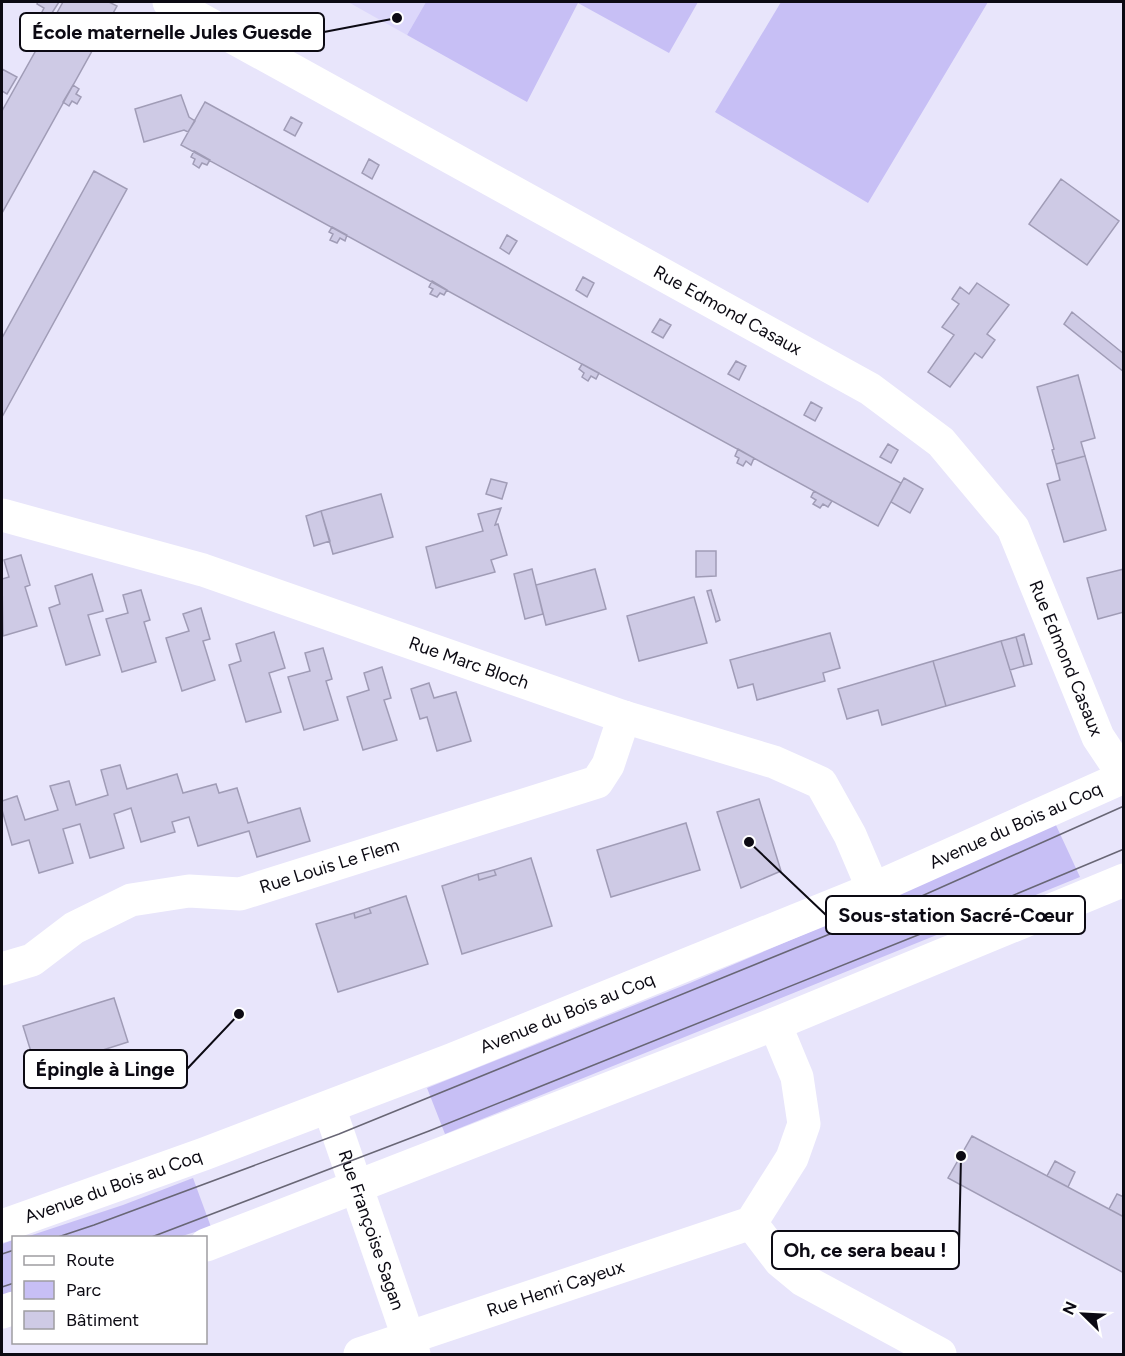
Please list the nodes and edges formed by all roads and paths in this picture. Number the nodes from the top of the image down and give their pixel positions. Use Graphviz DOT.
graph roads {
  1 [pos="169,2"];
  2 [pos="2,515"];
  3 [pos="624,717"];
  4 [pos="1124,777"];
  5 [pos="1124,880"];
  6 [pos="873,889"];
  7 [pos="2,969"];
  8 [pos="775,1024"];
  9 [pos="329,1107"];
  10 [pos="358,1187"];
  11 [pos="751,1223"];
  12 [pos="2,1227"];
  13 [pos="207,1245"];
  14 [pos="412,1346"];
  15 [pos="360,1354"];
  16 [pos="940,1354"];
  1 -- 4 [label="street, Rue Edmond Casaux"];
  2 -- 3 [label="street, Rue Marc Bloch"];
  3 -- 6 [label="street, Rue Marc Bloch"];
  3 -- 7 [label="street, Rue Louis Le Flem"];
  4 -- 6 [label="street, Avenue du Bois au Coq"];
  5 -- 8 [label="street"];
  6 -- 9 [label="street, Avenue du Bois au Coq"];
  8 -- 10 [label="street"];
  8 -- 11 [label="street"];
  9 -- 10 [label="street, Rue Françoise Sagan"];
  9 -- 12 [label="street, Avenue du Bois au Coq"];
  10 -- 13 [label="street"];
  10 -- 14 [label="street, Rue Françoise Sagan"];
  11 -- 14 [label="street, Rue Henri Cayeux"];
  11 -- 16 [label="street"];
  14 -- 15 [label="street, Rue Henri Cayeux"];
}
